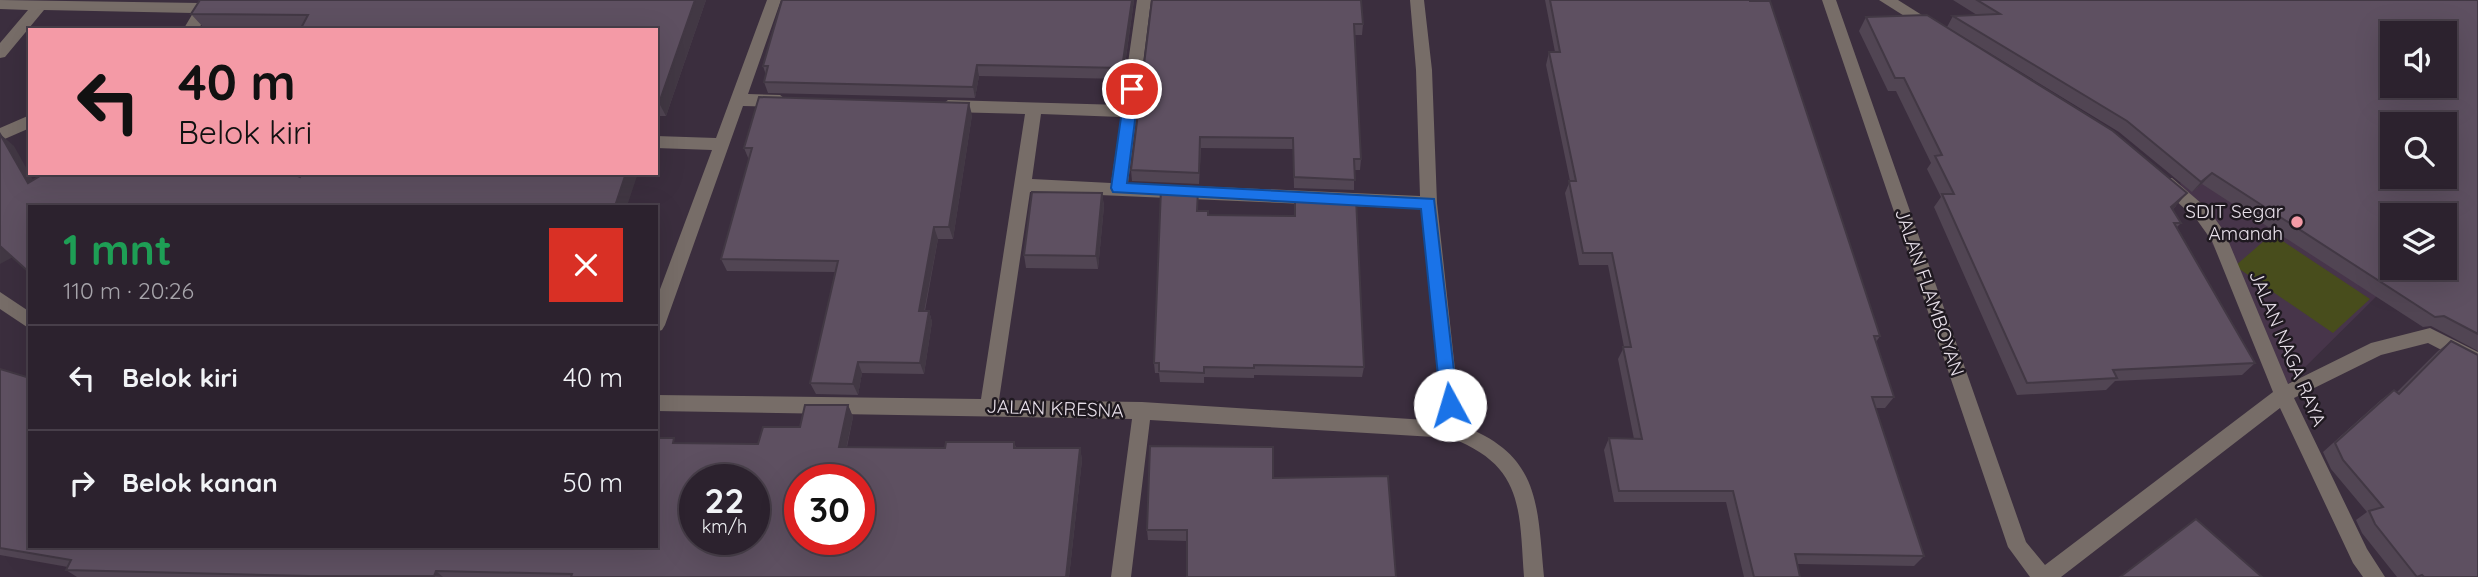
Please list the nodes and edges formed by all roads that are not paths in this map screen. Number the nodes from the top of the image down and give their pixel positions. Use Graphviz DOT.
graph roads {
  1 [pos="774,0"];
  2 [pos="1144,0"];
  3 [pos="1417,0"];
  4 [pos="1829,0"];
  5 [pos="1886,0"];
  6 [pos="0,4"];
  7 [pos="206,4"];
  8 [pos="1914,5"];
  9 [pos="39,6"];
  10 [pos="191,28"];
  11 [pos="1952,39"];
  12 [pos="0,53"];
  13 [pos="738,100"];
  14 [pos="802,102"];
  15 [pos="925,106"];
  16 [pos="1034,108"];
  17 [pos="1129,111"];
  18 [pos="28,122"];
  19 [pos="0,135"];
  20 [pos="658,142"];
  21 [pos="722,144"];
  22 [pos="2150,169"];
  23 [pos="1023,185"];
  24 [pos="1119,188"];
  25 [pos="1429,203"];
  26 [pos="0,299"];
  27 [pos="28,320"];
  28 [pos="658,320"];
  29 [pos="2478,361"];
  30 [pos="2283,395"];
  31 [pos="658,403"];
  32 [pos="989,406"];
  33 [pos="1142,410"];
  34 [pos="1452,430"];
  35 [pos="1121,577"];
  36 [pos="1534,577"];
  37 [pos="2043,577"];
  38 [pos="2375,577"];
  1 -- 13 [label="street"];
  2 -- 17 [label="street"];
  3 -- 25 [label="street"];
  4 -- 37 [label="street, JALAN FLAMBOYAN"];
  5 -- 8 [label="street"];
  6 -- 9 [label="street"];
  7 -- 9 [label="street"];
  7 -- 10 [label="street"];
  8 -- 11 [label="street"];
  9 -- 12 [label="street"];
  13 -- 14 [label="street"];
  13 -- 21 [label="street"];
  15 -- 16 [label="street"];
  16 -- 17 [label="street"];
  16 -- 23 [label="street"];
  17 -- 24 [label="street"];
  18 -- 19 [label="street"];
  20 -- 21 [label="street"];
  21 -- 28 [label="street"];
  22 -- 30 [label="street, JALAN NAGA RAYA"];
  23 -- 24 [label="street"];
  23 -- 32 [label="street"];
  24 -- 25 [label="street"];
  25 -- 34 [label="street"];
  26 -- 27 [label="street"];
  29 -- 30 [label="street"];
  30 -- 37 [label="street"];
  30 -- 38 [label="street, JALAN NAGA RAYA"];
  31 -- 32 [label="street, JALAN KRESNA"];
  32 -- 33 [label="street, JALAN KRESNA"];
  33 -- 34 [label="street, JALAN KRESNA"];
  33 -- 35 [label="street"];
  34 -- 36 [label="street, JALAN KRESNA"];
}
